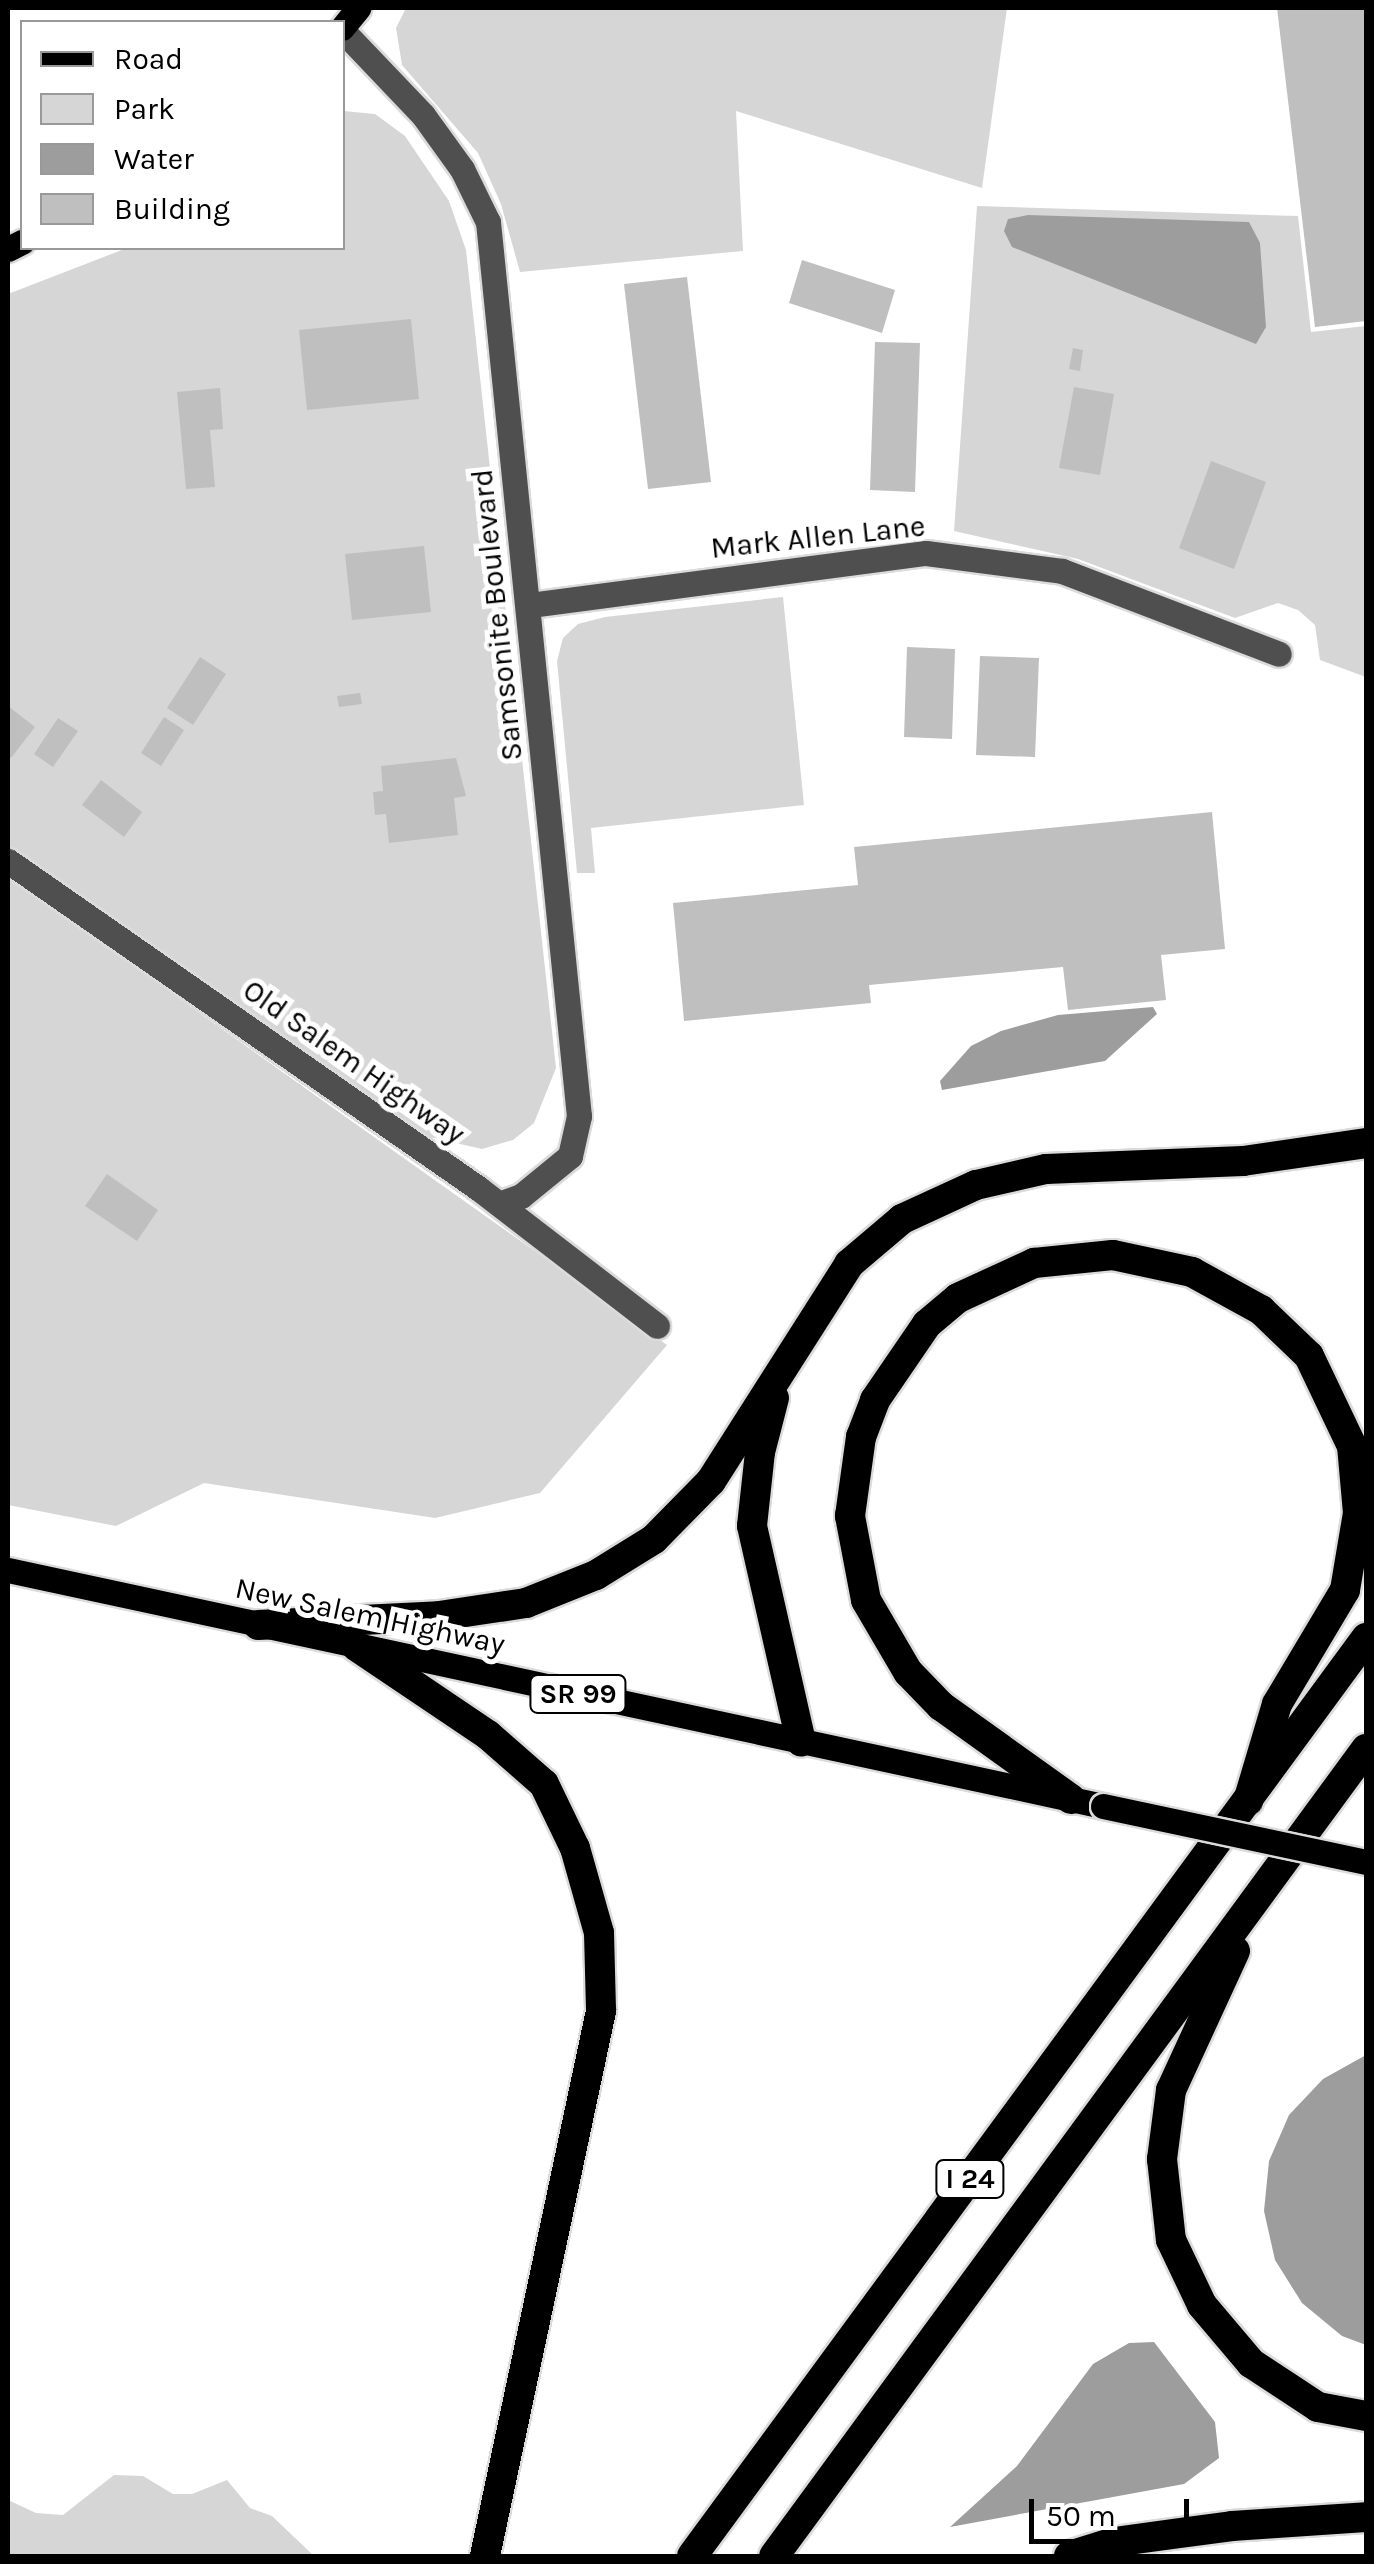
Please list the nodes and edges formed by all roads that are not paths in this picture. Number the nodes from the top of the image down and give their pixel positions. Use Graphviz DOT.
graph roads {
  1 [pos="345,32"];
  2 [pos="530,605"];
  3 [pos="1279,654"];
  4 [pos="8,861"];
  5 [pos="1366,1143"];
  6 [pos="499,1204"];
  7 [pos="657,1326"];
  8 [pos="782,1366"];
  9 [pos="8,1570"];
  10 [pos="258,1625"];
  11 [pos="1366,1638"];
  12 [pos="356,1646"];
  13 [pos="800,1741"];
  14 [pos="1366,1749"];
  15 [pos="1072,1799"];
  16 [pos="1248,1801"];
  17 [pos="1366,1862"];
  18 [pos="1267,1884"];
  19 [pos="1366,2416"];
  20 [pos="1366,2517"];
  21 [pos="485,2556"];
  22 [pos="692,2556"];
  23 [pos="774,2556"];
  24 [pos="1069,2556"];
  1 -- 2 [label="street, Samsonite Boulevard"];
  2 -- 3 [label="street, Mark Allen Lane"];
  2 -- 6 [label="street, Samsonite Boulevard"];
  4 -- 6 [label="street, Old Salem Highway"];
  5 -- 8 [label="highway"];
  6 -- 7 [label="street, Old Salem Highway"];
  8 -- 10 [label="highway"];
  8 -- 13 [label="highway"];
  9 -- 10 [label="main road, New Salem Highway / SR 99"];
  10 -- 12 [label="main road, New Salem Highway / SR 99"];
  11 -- 16 [label="highway, I 24"];
  12 -- 13 [label="main road, New Salem Highway / SR 99"];
  12 -- 21 [label="highway"];
  13 -- 15 [label="main road, New Salem Highway / SR 99"];
  14 -- 18 [label="highway, I 24"];
  15 -- 16 [label="highway"];
  15 -- 17 [label="main road, SR 99, bridge"];
  16 -- 22 [label="highway, I 24"];
  18 -- 19 [label="highway"];
  18 -- 23 [label="highway, I 24"];
  20 -- 24 [label="highway"];
}
